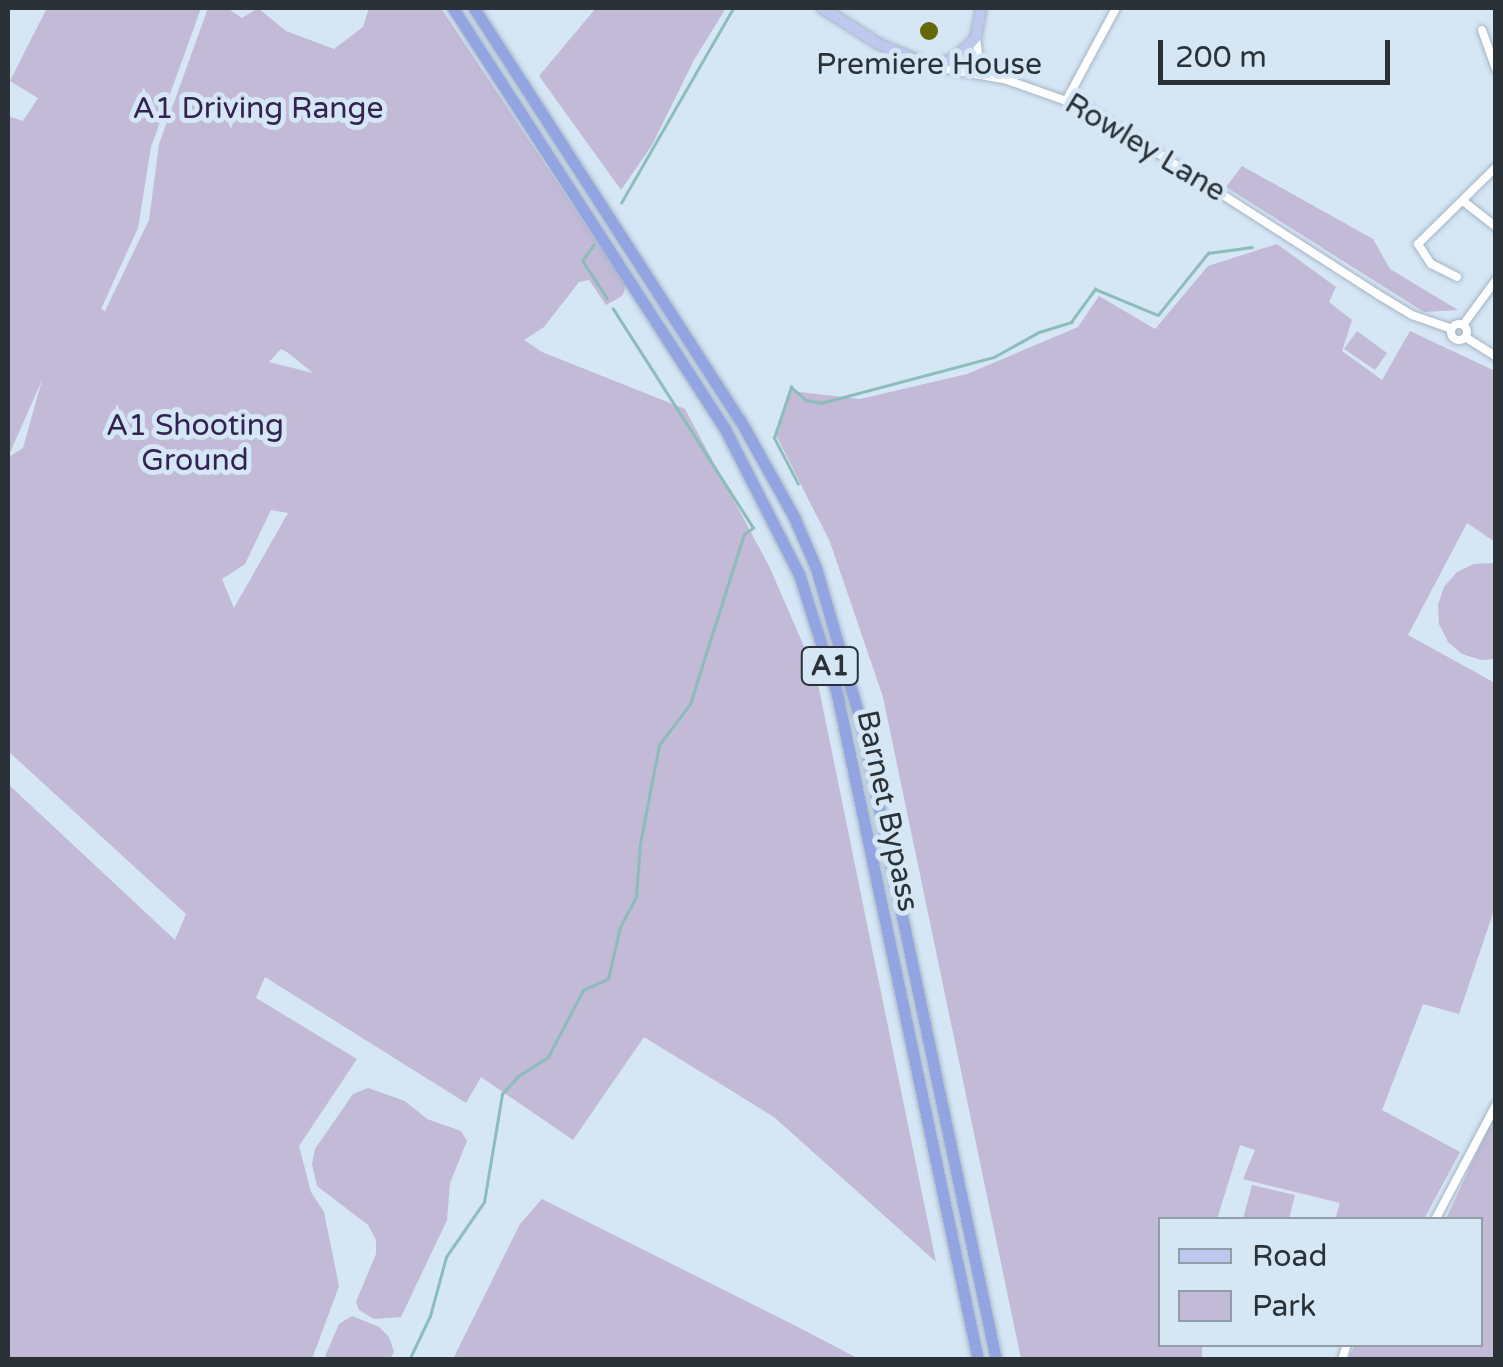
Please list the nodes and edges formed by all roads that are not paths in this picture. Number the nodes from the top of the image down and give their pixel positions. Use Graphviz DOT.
graph roads {
  1 [pos="452,8"];
  2 [pos="474,8"];
  3 [pos="822,8"];
  4 [pos="981,8"];
  5 [pos="1116,8"];
  6 [pos="1482,30"];
  7 [pos="976,37"];
  8 [pos="929,65"];
  9 [pos="1495,69"];
  10 [pos="1008,80"];
  11 [pos="1067,99"];
  12 [pos="1496,166"];
  13 [pos="1464,201"];
  14 [pos="1496,227"];
  15 [pos="1457,277"];
  16 [pos="1496,280"];
  17 [pos="1463,325"];
  18 [pos="1452,330"];
  19 [pos="1464,337"];
  20 [pos="1496,356"];
  21 [pos="1496,1105"];
  22 [pos="1437,1217"];
  23 [pos="978,1360"];
  24 [pos="996,1360"];
  1 -- 23 [label="highway, Barnet Bypass / A1"];
  2 -- 24 [label="highway, Barnet Bypass / A1"];
  3 -- 8 [label="main road, Rowley Lane"];
  4 -- 7 [label="main road"];
  5 -- 11 [label="street"];
  6 -- 9 [label="street"];
  7 -- 8 [label="main road"];
  7 -- 10 [label="street"];
  8 -- 10 [label="street, Rowley Lane"];
  10 -- 11 [label="street, Rowley Lane"];
  11 -- 18 [label="street, Rowley Lane"];
  12 -- 13 [label="street"];
  13 -- 14 [label="street"];
  13 -- 15 [label="street"];
  16 -- 17 [label="street"];
  17 -- 18 [label="street"];
  17 -- 19 [label="street"];
  18 -- 19 [label="street, Rowley Lane"];
  19 -- 20 [label="street"];
  21 -- 22 [label="street"];
}
